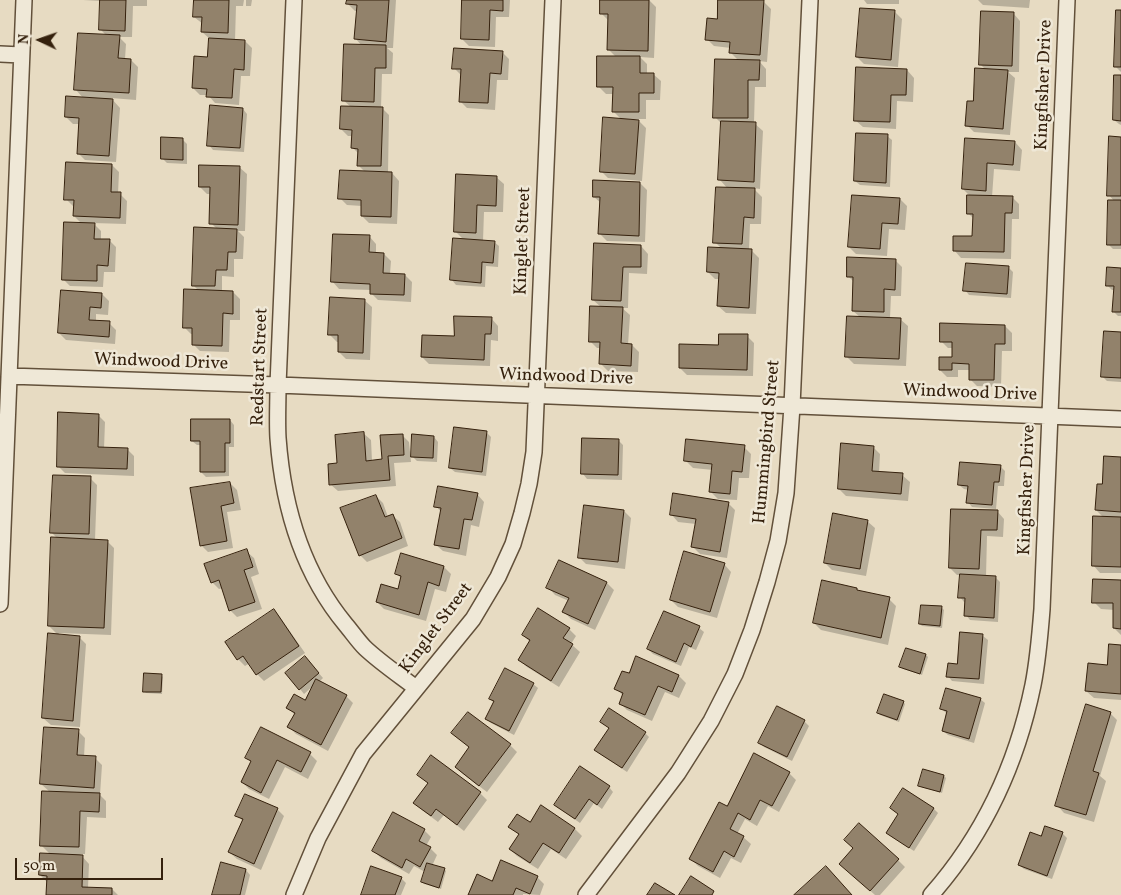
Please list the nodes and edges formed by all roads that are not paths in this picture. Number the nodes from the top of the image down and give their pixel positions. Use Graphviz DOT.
graph roads {
  1 [pos="24,0"];
  2 [pos="294,0"];
  3 [pos="553,0"];
  4 [pos="810,0"];
  5 [pos="1067,0"];
  6 [pos="0,54"];
  7 [pos="22,54"];
  8 [pos="9,376"];
  9 [pos="278,385"];
  10 [pos="537,396"];
  11 [pos="792,406"];
  12 [pos="1050,416"];
  13 [pos="1121,419"];
  14 [pos="0,604"];
  15 [pos="416,688"];
  16 [pos="294,895"];
  17 [pos="586,895"];
  18 [pos="931,895"];
  1 -- 7 [label="street"];
  2 -- 9 [label="street, Redstart Street"];
  3 -- 10 [label="street, Kinglet Street"];
  4 -- 11 [label="street, Hummingbird Street"];
  5 -- 12 [label="street, Kingfisher Drive"];
  6 -- 7 [label="street"];
  7 -- 8 [label="street"];
  8 -- 9 [label="street, Windwood Drive"];
  8 -- 14 [label="street"];
  9 -- 10 [label="street, Windwood Drive"];
  9 -- 15 [label="street, Redstart Street"];
  10 -- 11 [label="street, Windwood Drive"];
  10 -- 15 [label="street, Kinglet Street"];
  11 -- 12 [label="street, Windwood Drive"];
  11 -- 17 [label="street, Hummingbird Street"];
  12 -- 13 [label="street, Windwood Drive"];
  12 -- 18 [label="street, Kingfisher Drive"];
  15 -- 16 [label="street, Kinglet Street"];
}
